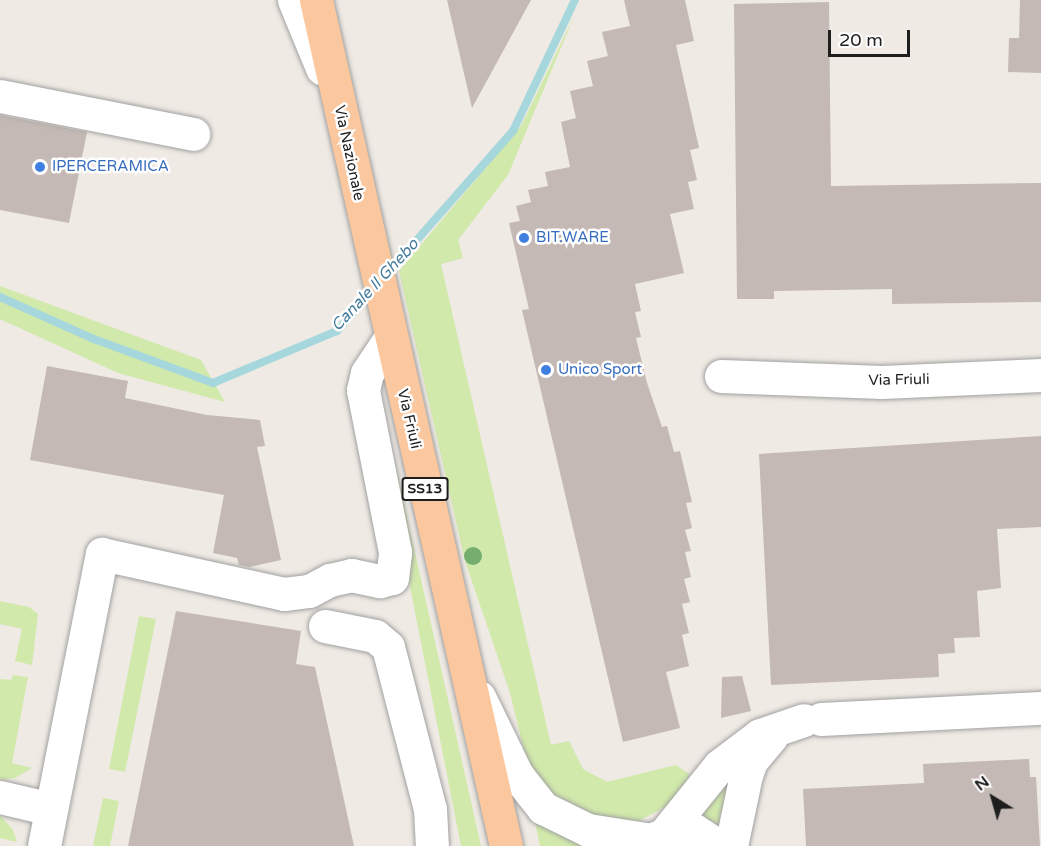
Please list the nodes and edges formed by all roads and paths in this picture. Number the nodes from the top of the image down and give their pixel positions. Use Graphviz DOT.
graph roads {
  1 [pos="294,0"];
  2 [pos="316,0"];
  3 [pos="0,96"];
  4 [pos="340,111"];
  5 [pos="193,134"];
  6 [pos="384,306"];
  7 [pos="391,337"];
  8 [pos="1041,375"];
  9 [pos="721,376"];
  10 [pos="325,626"];
  11 [pos="467,672"];
  12 [pos="1041,708"];
  13 [pos="801,723"];
  14 [pos="0,797"];
  15 [pos="51,809"];
  16 [pos="655,841"];
  17 [pos="44,846"];
  18 [pos="432,846"];
  19 [pos="506,846"];
  20 [pos="719,846"];
  21 [pos="731,846"];
  1 -- 4 [label="street"];
  2 -- 4 [label="main road, Via Nazionale / SS13"];
  3 -- 5 [label="street"];
  4 -- 6 [label="main road, Via Nazionale / SS13"];
  6 -- 7 [label="main road, Via Friuli / SS13"];
  7 -- 11 [label="main road, Via Friuli / SS13"];
  7 -- 15 [label="street"];
  8 -- 9 [label="street, Via Friuli"];
  10 -- 18 [label="street"];
  11 -- 16 [label="street, Via Friuli"];
  11 -- 19 [label="main road, Via Friuli / SS13"];
  12 -- 13 [label="street"];
  13 -- 16 [label="street"];
  13 -- 21 [label="street"];
  14 -- 15 [label="street"];
  15 -- 17 [label="street"];
  16 -- 20 [label="street, Via Friuli"];
}
